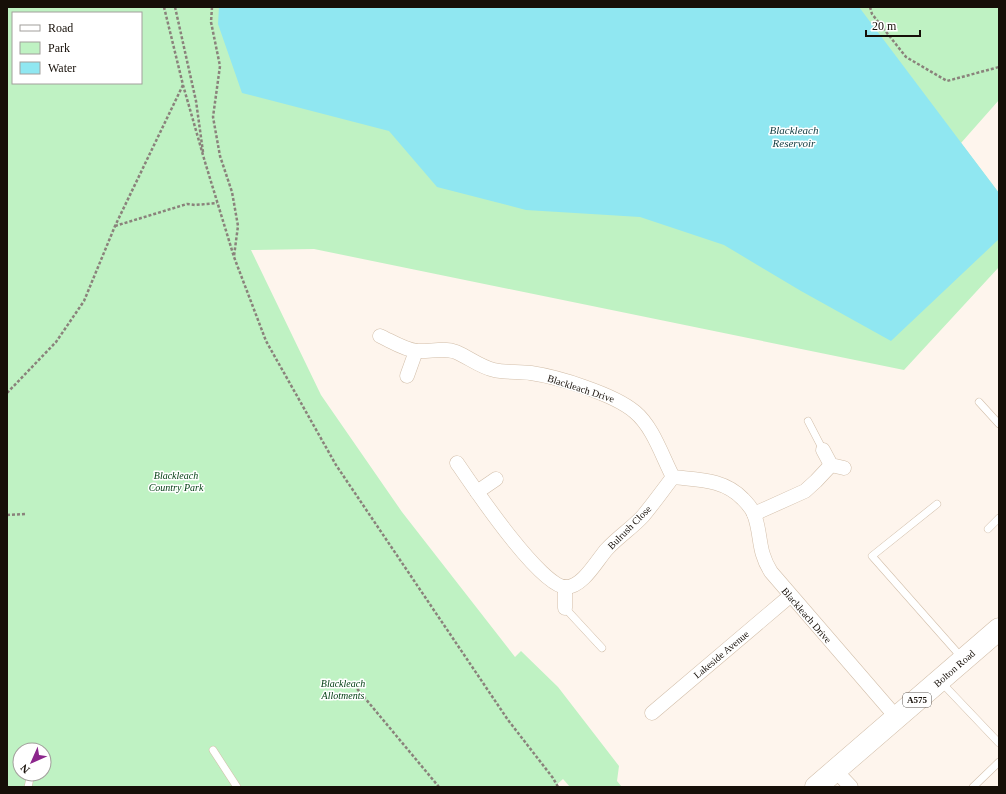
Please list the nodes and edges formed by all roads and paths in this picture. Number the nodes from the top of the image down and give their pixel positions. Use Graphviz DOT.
graph roads {
  1 [pos="164,7"];
  2 [pos="175,7"];
  3 [pos="212,7"];
  4 [pos="870,7"];
  5 [pos="999,67"];
  6 [pos="183,85"];
  7 [pos="205,162"];
  8 [pos="217,202"];
  9 [pos="115,226"];
  10 [pos="234,257"];
  11 [pos="380,336"];
  12 [pos="416,351"];
  13 [pos="407,376"];
  14 [pos="7,393"];
  15 [pos="979,402"];
  16 [pos="808,421"];
  17 [pos="999,424"];
  18 [pos="823,450"];
  19 [pos="457,463"];
  20 [pos="673,477"];
  21 [pos="496,479"];
  22 [pos="477,492"];
  23 [pos="937,504"];
  24 [pos="25,514"];
  25 [pos="754,514"];
  26 [pos="7,515"];
  27 [pos="999,518"];
  28 [pos="988,529"];
  29 [pos="564,587"];
  30 [pos="790,596"];
  31 [pos="565,608"];
  32 [pos="999,629"];
  33 [pos="602,648"];
  34 [pos="964,660"];
  35 [pos="940,681"];
  36 [pos="354,685"];
  37 [pos="653,714"];
  38 [pos="897,718"];
  39 [pos="999,743"];
  40 [pos="212,750"];
  41 [pos="999,762"];
  42 [pos="835,770"];
  43 [pos="237,787"];
  44 [pos="439,787"];
  45 [pos="558,787"];
  46 [pos="816,787"];
  47 [pos="851,787"];
  48 [pos="973,787"];
  1 -- 6 [label="path"];
  2 -- 7 [label="path"];
  3 -- 10 [label="path"];
  4 -- 5 [label="path"];
  6 -- 7 [label="path"];
  6 -- 9 [label="path"];
  7 -- 8 [label="path"];
  8 -- 9 [label="path"];
  8 -- 10 [label="path"];
  9 -- 14 [label="path"];
  10 -- 45 [label="path"];
  11 -- 12 [label="street, Blackleach Drive"];
  12 -- 13 [label="street"];
  12 -- 20 [label="street, Blackleach Drive"];
  15 -- 17 [label="lane"];
  16 -- 18 [label="lane"];
  18 -- 25 [label="street"];
  19 -- 22 [label="street"];
  20 -- 25 [label="street, Blackleach Drive"];
  20 -- 29 [label="street, Bulrush Close"];
  21 -- 22 [label="street"];
  22 -- 29 [label="street"];
  23 -- 34 [label="lane"];
  24 -- 26 [label="path"];
  25 -- 30 [label="street, Blackleach Drive"];
  27 -- 28 [label="lane"];
  29 -- 31 [label="street"];
  30 -- 37 [label="street, Lakeside Avenue"];
  30 -- 38 [label="street, Blackleach Drive"];
  31 -- 33 [label="lane"];
  32 -- 34 [label="main road, Bolton Road / A575"];
  34 -- 35 [label="main road, Bolton Road / A575"];
  35 -- 38 [label="main road, Bolton Road / A575"];
  35 -- 39 [label="lane"];
  36 -- 44 [label="path"];
  38 -- 42 [label="main road, Bolton Road / A575"];
  40 -- 43 [label="lane"];
  41 -- 48 [label="lane"];
  42 -- 46 [label="main road, A575"];
  42 -- 47 [label="street"];
}
